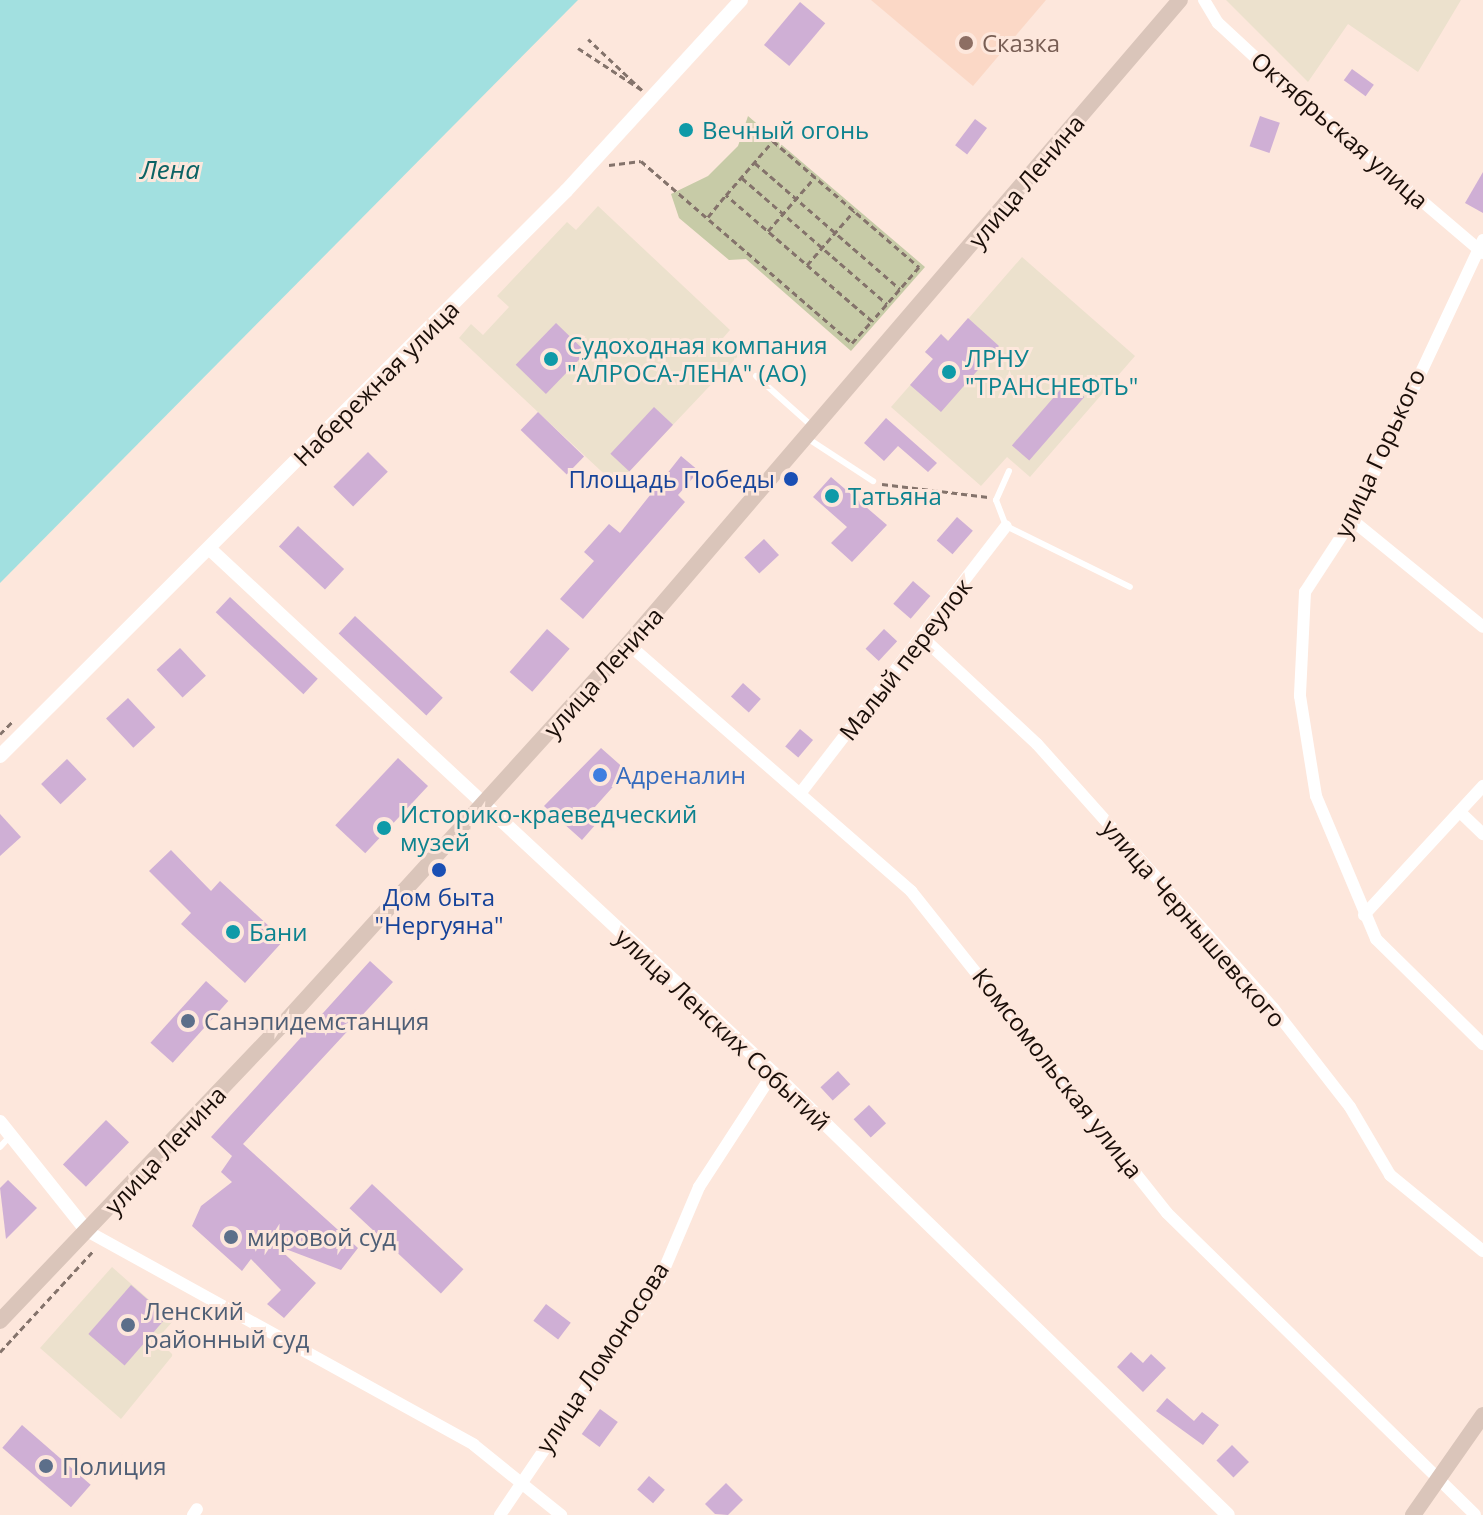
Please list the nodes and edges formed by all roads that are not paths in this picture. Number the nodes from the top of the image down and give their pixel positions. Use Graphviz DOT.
graph roads {
  1 [pos="741,0"];
  2 [pos="1180,0"];
  3 [pos="1204,0"];
  4 [pos="1481,247"];
  5 [pos="756,376"];
  6 [pos="811,434"];
  7 [pos="1009,471"];
  8 [pos="873,481"];
  9 [pos="1352,520"];
  10 [pos="1006,526"];
  11 [pos="212,551"];
  12 [pos="1130,587"];
  13 [pos="1483,627"];
  14 [pos="924,639"];
  15 [pos="628,644"];
  16 [pos="0,756"];
  17 [pos="1483,786"];
  18 [pos="802,791"];
  19 [pos="482,806"];
  20 [pos="1460,812"];
  21 [pos="1483,834"];
  22 [pos="1364,915"];
  23 [pos="1483,1044"];
  24 [pos="773,1073"];
  25 [pos="0,1122"];
  26 [pos="11,1135"];
  27 [pos="0,1147"];
  28 [pos="87,1231"];
  29 [pos="1483,1251"];
  30 [pos="0,1321"];
  31 [pos="1483,1415"];
  32 [pos="1435,1478"];
  33 [pos="517,1482"];
  34 [pos="500,1515"];
  35 [pos="561,1515"];
  36 [pos="1228,1515"];
  37 [pos="1413,1515"];
  38 [pos="1475,1515"];
  1 -- 11 [label="street, Набережная улица"];
  2 -- 6 [label="main road, улица Ленина"];
  3 -- 4 [label="street, Октябрьская улица"];
  4 -- 9 [label="street, улица Горького"];
  5 -- 6 [label="lane"];
  6 -- 8 [label="lane"];
  6 -- 15 [label="main road, улица Ленина"];
  7 -- 10 [label="lane"];
  9 -- 13 [label="street"];
  9 -- 22 [label="street, улица Горького"];
  10 -- 12 [label="lane"];
  10 -- 14 [label="street, Малый переулок"];
  11 -- 16 [label="street, Набережная улица"];
  11 -- 19 [label="street, улица Ленских Событий"];
  14 -- 18 [label="street, Малый переулок"];
  14 -- 29 [label="street, улица Чернышевского"];
  15 -- 18 [label="street, Комсомольская улица"];
  15 -- 19 [label="main road, улица Ленина"];
  17 -- 20 [label="street"];
  18 -- 32 [label="street, Комсомольская улица"];
  19 -- 24 [label="street, улица Ленских Событий"];
  19 -- 28 [label="main road, улица Ленина"];
  20 -- 21 [label="street"];
  20 -- 22 [label="street"];
  22 -- 23 [label="street, улица Горького"];
  24 -- 33 [label="street, улица Ломоносова"];
  24 -- 36 [label="street, улица Ленских Событий"];
  25 -- 26 [label="street"];
  26 -- 27 [label="lane"];
  26 -- 28 [label="street"];
  28 -- 30 [label="main road, улица Ленина"];
  28 -- 33 [label="street"];
  31 -- 32 [label="main road"];
  32 -- 37 [label="main road"];
  32 -- 38 [label="street, Комсомольская улица"];
  33 -- 34 [label="street, улица Ломоносова"];
  33 -- 35 [label="street"];
}
